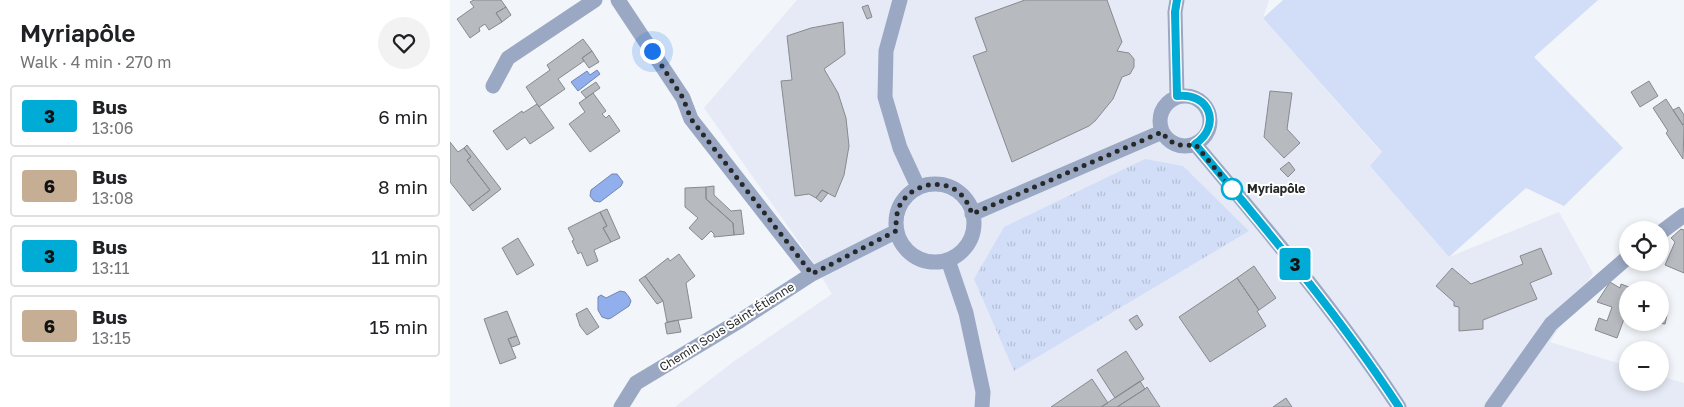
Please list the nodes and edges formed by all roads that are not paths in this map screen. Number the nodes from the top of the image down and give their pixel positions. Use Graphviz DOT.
graph roads {
  1 [pos="595,0"];
  2 [pos="618,0"];
  3 [pos="900,0"];
  4 [pos="1177,0"];
  5 [pos="493,86"];
  6 [pos="1177,96"];
  7 [pos="1162,132"];
  8 [pos="1195,144"];
  9 [pos="918,187"];
  10 [pos="972,214"];
  11 [pos="1684,215"];
  12 [pos="1669,226"];
  13 [pos="896,231"];
  14 [pos="948,260"];
  15 [pos="1619,265"];
  16 [pos="812,274"];
  17 [pos="621,407"];
  18 [pos="982,407"];
  19 [pos="1399,407"];
  20 [pos="1492,407"];
  1 -- 5 [label="street"];
  2 -- 16 [label="street"];
  3 -- 9 [label="street"];
  4 -- 6 [label="street"];
  6 -- 7 [label="street"];
  6 -- 8 [label="street"];
  7 -- 8 [label="street"];
  7 -- 10 [label="street"];
  8 -- 19 [label="street"];
  9 -- 10 [label="street"];
  9 -- 13 [label="street"];
  10 -- 14 [label="street"];
  11 -- 12 [label="street"];
  13 -- 14 [label="street"];
  13 -- 16 [label="street, Chemin Sous Saint-Étienne"];
  14 -- 18 [label="street"];
  15 -- 20 [label="street"];
  16 -- 17 [label="street, Chemin Sous Saint-Étienne"];
}
